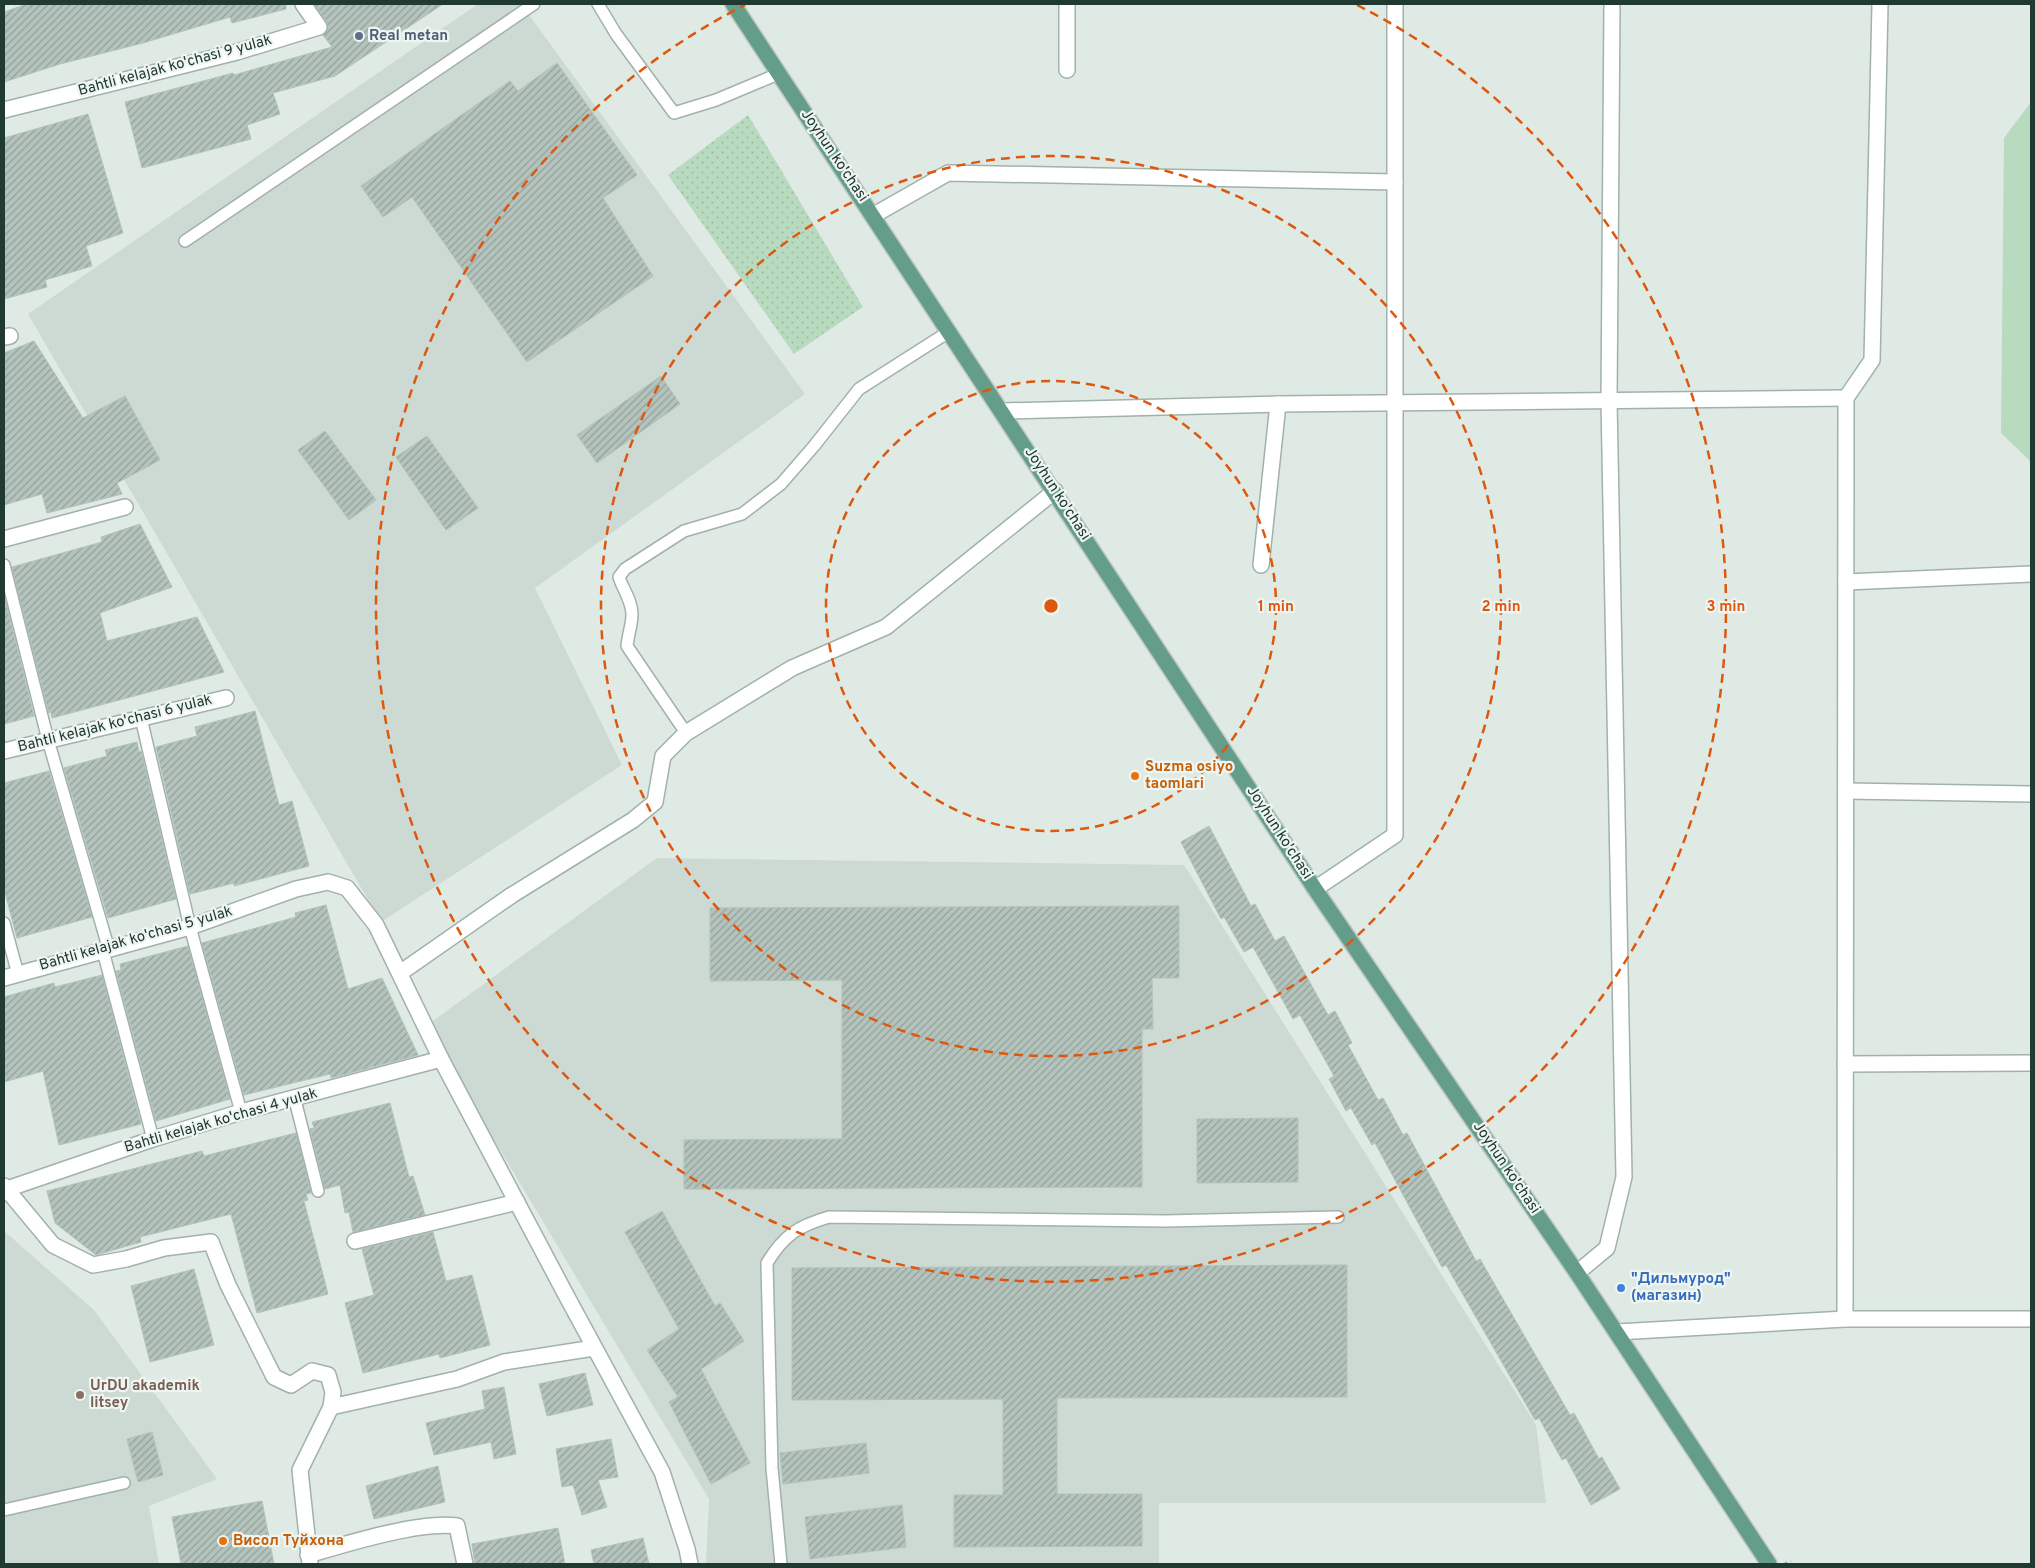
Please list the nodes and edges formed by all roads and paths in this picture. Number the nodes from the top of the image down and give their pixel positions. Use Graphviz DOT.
graph roads {
  1 [pos="303,4"];
  2 [pos="534,4"];
  3 [pos="598,4"];
  4 [pos="733,4"];
  5 [pos="1067,4"];
  6 [pos="1395,4"];
  7 [pos="1612,4"];
  8 [pos="1880,4"];
  9 [pos="1067,70"];
  10 [pos="778,74"];
  11 [pos="4,110"];
  12 [pos="1395,182"];
  13 [pos="874,215"];
  14 [pos="185,241"];
  15 [pos="950,330"];
  16 [pos="1846,398"];
  17 [pos="1609,401"];
  18 [pos="1394,403"];
  19 [pos="1278,404"];
  20 [pos="1002,411"];
  21 [pos="1055,491"];
  22 [pos="125,507"];
  23 [pos="4,539"];
  24 [pos="4,565"];
  25 [pos="1261,565"];
  26 [pos="2031,574"];
  27 [pos="1846,582"];
  28 [pos="226,698"];
  29 [pos="141,718"];
  30 [pos="686,733"];
  31 [pos="48,740"];
  32 [pos="4,751"];
  33 [pos="1846,792"];
  34 [pos="2031,794"];
  35 [pos="1315,889"];
  36 [pos="4,923"];
  37 [pos="190,927"];
  38 [pos="106,951"];
  39 [pos="400,973"];
  40 [pos="11,976"];
  41 [pos="441,1059"];
  42 [pos="2031,1063"];
  43 [pos="1845,1064"];
  44 [pos="295,1100"];
  45 [pos="241,1112"];
  46 [pos="153,1139"];
  47 [pos="5,1189"];
  48 [pos="318,1191"];
  49 [pos="517,1202"];
  50 [pos="1338,1217"];
  51 [pos="355,1241"];
  52 [pos="1577,1273"];
  53 [pos="1845,1319"];
  54 [pos="2031,1319"];
  55 [pos="1616,1332"];
  56 [pos="594,1348"];
  57 [pos="332,1407"];
  58 [pos="124,1483"];
  59 [pos="4,1510"];
  60 [pos="309,1560"];
  61 [pos="1791,1561"];
  62 [pos="1769,1562"];
  63 [pos="465,1564"];
  64 [pos="690,1564"];
  65 [pos="781,1564"];
  66 [pos="1784,1564"];
  1 -- 11 [label="street, Bahtli kelajak ko'chasi 9 yulak"];
  2 -- 14 [label="lane"];
  3 -- 10 [label="lane"];
  4 -- 10 [label="main road, Joyhun ko'chasi"];
  5 -- 9 [label="street"];
  6 -- 12 [label="street"];
  7 -- 17 [label="street"];
  8 -- 16 [label="street"];
  10 -- 13 [label="main road, Joyhun ko'chasi"];
  12 -- 13 [label="street"];
  12 -- 18 [label="street"];
  13 -- 15 [label="main road, Joyhun ko'chasi"];
  15 -- 20 [label="main road, Joyhun ko'chasi"];
  15 -- 30 [label="lane"];
  16 -- 17 [label="street"];
  16 -- 27 [label="street"];
  17 -- 18 [label="street"];
  17 -- 52 [label="street"];
  18 -- 19 [label="street"];
  18 -- 35 [label="street"];
  19 -- 20 [label="street"];
  19 -- 25 [label="street"];
  20 -- 21 [label="main road, Joyhun ko'chasi"];
  21 -- 30 [label="street"];
  21 -- 35 [label="main road, Joyhun ko'chasi"];
  22 -- 23 [label="street"];
  24 -- 31 [label="lane"];
  26 -- 27 [label="street"];
  27 -- 33 [label="street"];
  28 -- 29 [label="street, Bahtli kelajak ko'chasi 6 yulak"];
  29 -- 31 [label="street, Bahtli kelajak ko'chasi 6 yulak"];
  29 -- 37 [label="lane"];
  30 -- 39 [label="street"];
  31 -- 32 [label="street, Bahtli kelajak ko'chasi 6 yulak"];
  31 -- 38 [label="lane"];
  33 -- 34 [label="street"];
  33 -- 43 [label="street"];
  35 -- 52 [label="main road, Joyhun ko'chasi"];
  36 -- 40 [label="lane"];
  37 -- 38 [label="street, Bahtli kelajak ko'chasi 5 yulak"];
  37 -- 39 [label="street, Bahtli kelajak ko'chasi 5 yulak"];
  37 -- 45 [label="lane"];
  38 -- 40 [label="street, Bahtli kelajak ko'chasi 5 yulak"];
  38 -- 46 [label="lane"];
  39 -- 41 [label="street, Bahtli kelajak ko'chasi 5 yulak"];
  41 -- 44 [label="street, Bahtli kelajak ko'chasi 4 yulak"];
  41 -- 49 [label="street, Bahtli kelajak ko'chasi 5 yulak"];
  42 -- 43 [label="street"];
  43 -- 53 [label="street"];
  44 -- 45 [label="street, Bahtli kelajak ko'chasi 4 yulak"];
  44 -- 48 [label="lane"];
  45 -- 46 [label="street, Bahtli kelajak ko'chasi 4 yulak"];
  46 -- 47 [label="street, Bahtli kelajak ko'chasi 4 yulak"];
  47 -- 57 [label="street"];
  49 -- 51 [label="street"];
  49 -- 56 [label="street, Bahtli kelajak ko'chasi 5 yulak"];
  50 -- 65 [label="lane"];
  52 -- 55 [label="main road, Joyhun ko'chasi"];
  53 -- 54 [label="street"];
  53 -- 55 [label="street"];
  55 -- 62 [label="main road, Joyhun ko'chasi"];
  56 -- 57 [label="street"];
  56 -- 64 [label="street, Bahtli kelajak ko'chasi 5 yulak"];
  57 -- 60 [label="street"];
  58 -- 59 [label="lane"];
  60 -- 63 [label="street"];
  61 -- 66 [label="path"];
}
